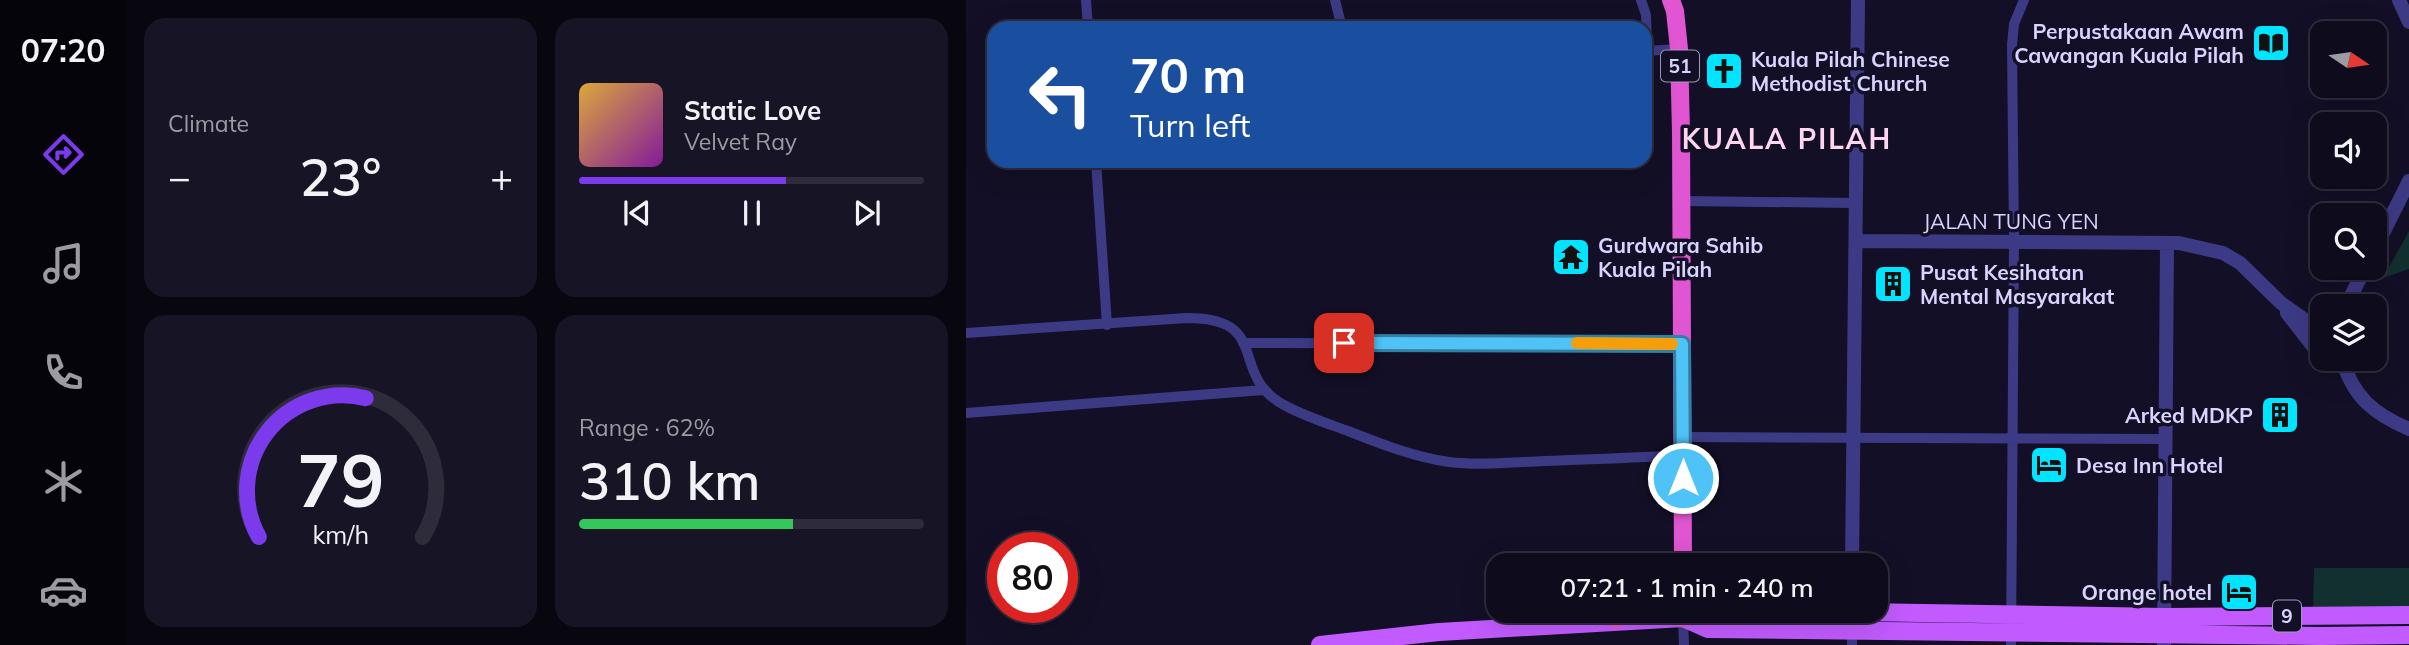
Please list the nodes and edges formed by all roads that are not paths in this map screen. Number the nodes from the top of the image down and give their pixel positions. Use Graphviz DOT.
graph roads {
  1 [pos="1086,0"];
  2 [pos="1335,0"];
  3 [pos="1641,0"];
  4 [pos="1671,0"];
  5 [pos="1858,0"];
  6 [pos="2024,0"];
  7 [pos="2399,0"];
  8 [pos="1088,21"];
  9 [pos="1340,21"];
  10 [pos="1646,21"];
  11 [pos="2409,22"];
  12 [pos="1679,49"];
  13 [pos="1652,50"];
  14 [pos="1096,168"];
  15 [pos="2409,181"];
  16 [pos="1682,201"];
  17 [pos="1855,203"];
  18 [pos="2387,225"];
  19 [pos="1856,241"];
  20 [pos="2014,242"];
  21 [pos="2167,243"];
  22 [pos="2281,303"];
  23 [pos="2310,324"];
  24 [pos="1107,325"];
  25 [pos="966,333"];
  26 [pos="1243,343"];
  27 [pos="1682,344"];
  28 [pos="2310,345"];
  29 [pos="2337,371"];
  30 [pos="2347,371"];
  31 [pos="2353,384"];
  32 [pos="1263,390"];
  33 [pos="966,413"];
  34 [pos="2409,429"];
  35 [pos="1682,437"];
  36 [pos="1854,438"];
  37 [pos="2013,438"];
  38 [pos="2166,439"];
  39 [pos="1682,455"];
  40 [pos="1683,537"];
  41 [pos="1675,553"];
  42 [pos="1683,553"];
  43 [pos="1852,553"];
  44 [pos="2409,615"];
  45 [pos="1888,616"];
  46 [pos="1541,623"];
  47 [pos="1683,623"];
  48 [pos="1698,623"];
  49 [pos="2011,631"];
  50 [pos="2165,632"];
  51 [pos="2409,635"];
  52 [pos="1852,638"];
  53 [pos="2320,641"];
  54 [pos="1320,645"];
  55 [pos="1684,645"];
  1 -- 8 [label="street"];
  2 -- 9 [label="street"];
  3 -- 10 [label="street"];
  4 -- 12 [label="highway, 51"];
  5 -- 17 [label="street"];
  6 -- 20 [label="street"];
  7 -- 11 [label="street"];
  12 -- 13 [label="street"];
  12 -- 16 [label="highway, 51"];
  14 -- 24 [label="street"];
  15 -- 18 [label="street"];
  16 -- 17 [label="street"];
  16 -- 27 [label="highway, 51"];
  17 -- 19 [label="street"];
  19 -- 20 [label="street, JALAN TUNG YEN"];
  19 -- 36 [label="street"];
  20 -- 21 [label="street, JALAN TUNG YEN"];
  20 -- 37 [label="street"];
  21 -- 22 [label="street, JALAN TUNG YEN"];
  21 -- 38 [label="street"];
  22 -- 23 [label="street"];
  22 -- 28 [label="street"];
  24 -- 25 [label="street"];
  24 -- 26 [label="street"];
  26 -- 27 [label="street"];
  26 -- 32 [label="street"];
  27 -- 35 [label="highway, 51"];
  29 -- 31 [label="street"];
  30 -- 31 [label="street"];
  31 -- 34 [label="street"];
  32 -- 33 [label="street"];
  32 -- 39 [label="street"];
  35 -- 36 [label="street"];
  35 -- 39 [label="highway, 51"];
  36 -- 37 [label="street"];
  36 -- 43 [label="street"];
  37 -- 38 [label="street"];
  37 -- 49 [label="street"];
  38 -- 50 [label="street"];
  39 -- 40 [label="highway, 51"];
  40 -- 41 [label="highway"];
  40 -- 42 [label="highway, 51"];
  44 -- 50 [label="main road, 9"];
  45 -- 49 [label="main road, 9"];
  46 -- 54 [label="main road, 9"];
  47 -- 55 [label="street"];
  48 -- 52 [label="main road, 9"];
  49 -- 50 [label="main road, 9"];
  49 -- 52 [label="main road, 9"];
  50 -- 53 [label="main road, 9"];
  51 -- 53 [label="main road, 9"];
}
